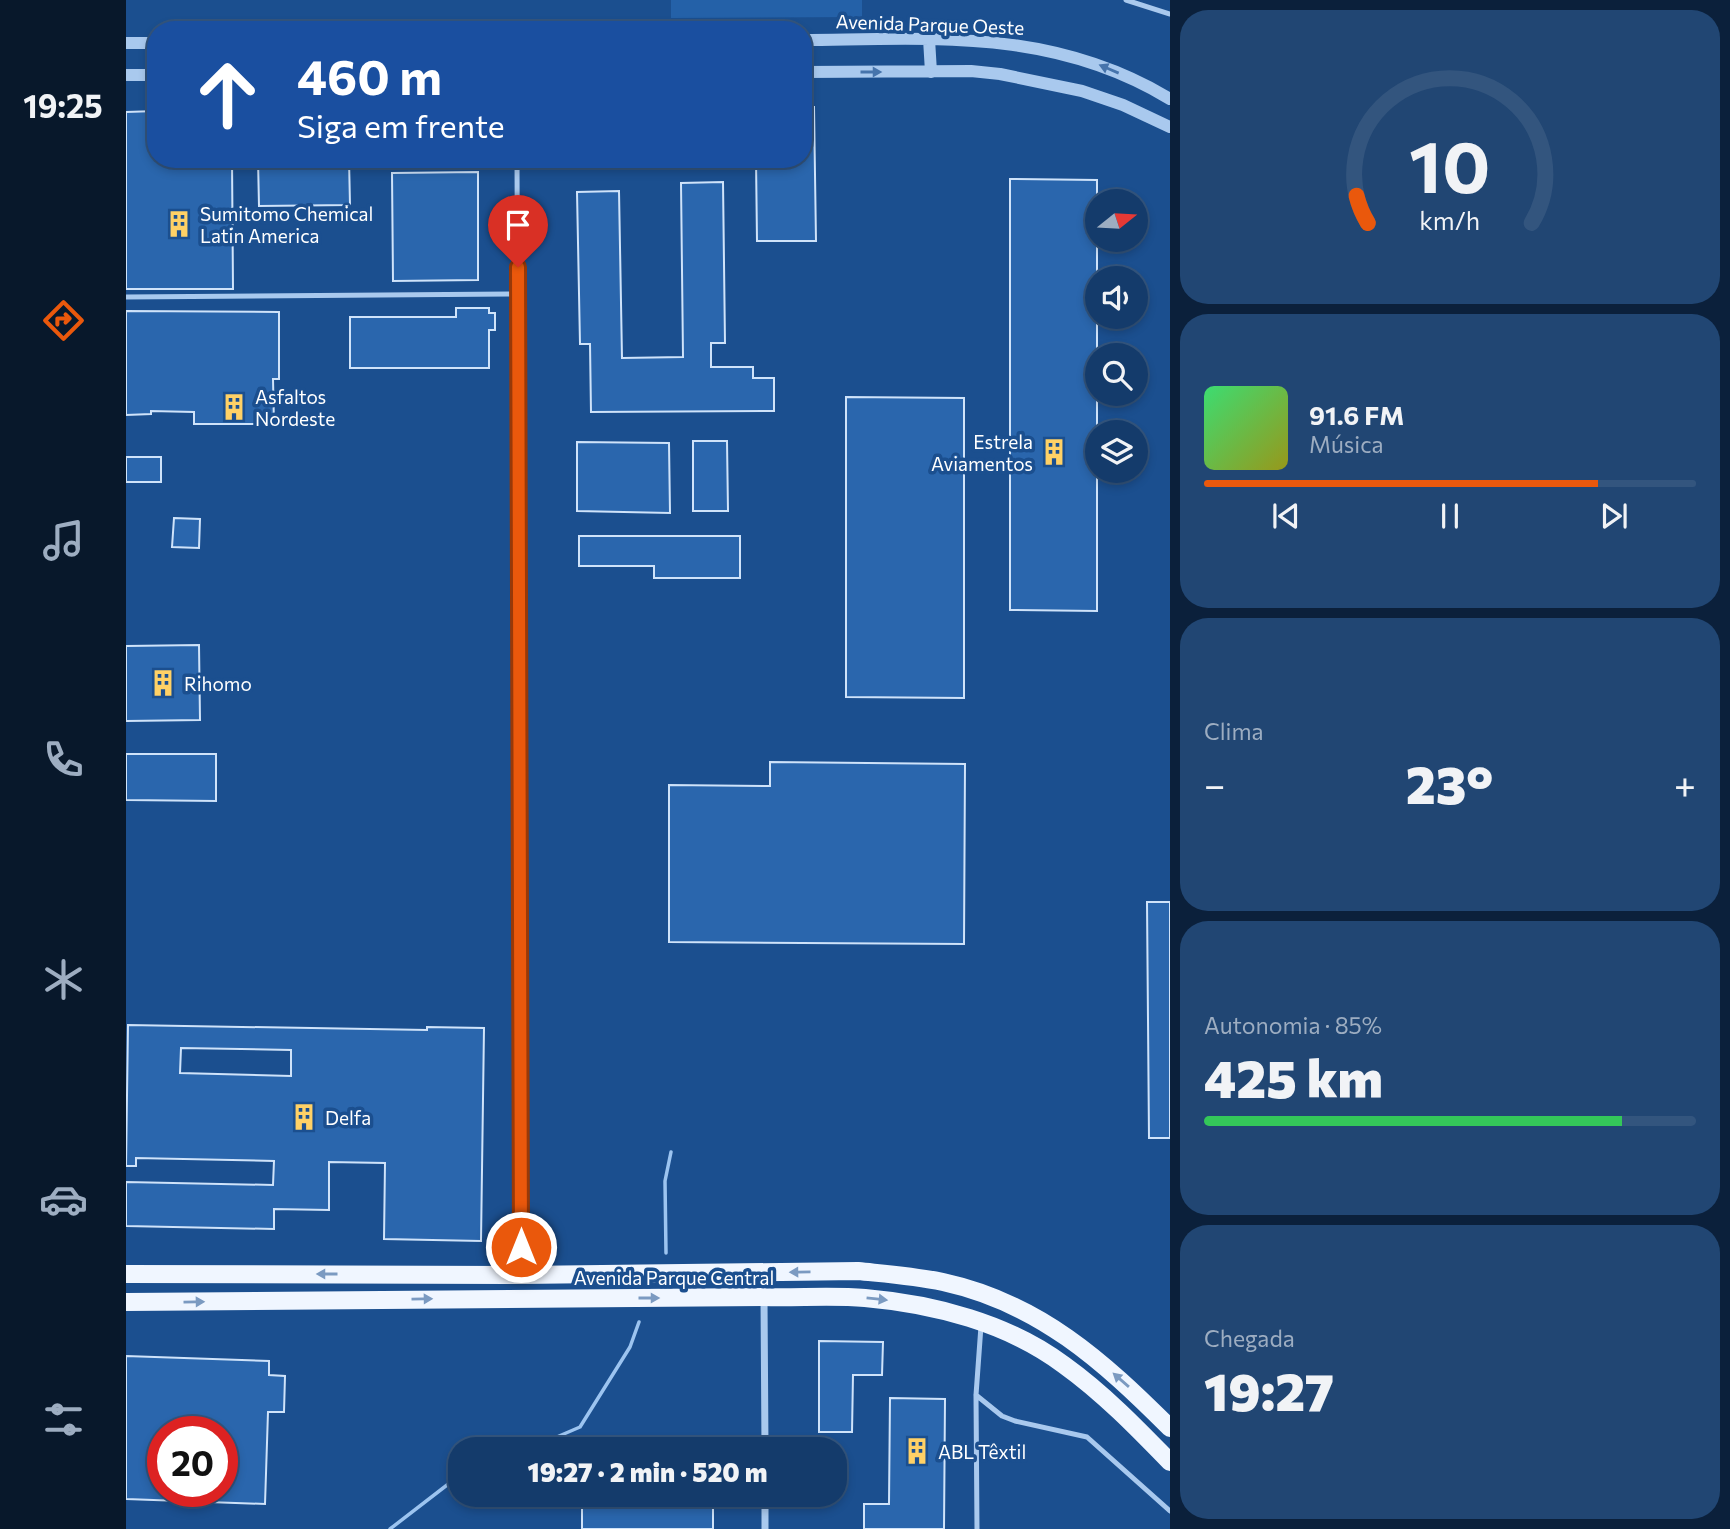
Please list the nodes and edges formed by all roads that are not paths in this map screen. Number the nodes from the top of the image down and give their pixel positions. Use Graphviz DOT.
graph roads {
  1 [pos="1126,0"];
  2 [pos="1141,2"];
  3 [pos="1170,14"];
  4 [pos="929,39"];
  5 [pos="812,40"];
  6 [pos="126,43"];
  7 [pos="147,43"];
  8 [pos="812,72"];
  9 [pos="932,72"];
  10 [pos="126,75"];
  11 [pos="147,75"];
  12 [pos="1169,98"];
  13 [pos="1170,127"];
  14 [pos="517,168"];
  15 [pos="519,294"];
  16 [pos="126,297"];
  17 [pos="126,1274"];
  18 [pos="521,1275"];
  19 [pos="764,1297"];
  20 [pos="126,1302"];
  21 [pos="981,1322"];
  22 [pos="975,1395"];
  23 [pos="1170,1428"];
  24 [pos="765,1437"];
  25 [pos="1170,1462"];
  26 [pos="765,1507"];
  27 [pos="1170,1511"];
  28 [pos="765,1529"];
  29 [pos="977,1529"];
  1 -- 2 [label="lane"];
  2 -- 3 [label="lane"];
  4 -- 5 [label="street, Avenida Parque Oeste"];
  4 -- 9 [label="street"];
  12 -- 4 [label="street, Avenida Parque Oeste, one-way"];
  6 -- 7 [label="street"];
  8 -- 9 [label="street, one-way"];
  9 -- 13 [label="street"];
  10 -- 11 [label="street"];
  14 -- 15 [label="lane"];
  15 -- 16 [label="lane"];
  15 -- 18 [label="lane"];
  18 -- 17 [label="main road, Avenida Parque Central, one-way"];
  23 -- 18 [label="main road, Avenida Parque Central, one-way"];
  20 -- 19 [label="main road, Avenida Parque Central, one-way"];
  19 -- 21 [label="main road, Avenida Parque Central, one-way"];
  19 -- 24 [label="street"];
  21 -- 22 [label="lane"];
  21 -- 25 [label="main road, Avenida Parque Central"];
  22 -- 27 [label="lane"];
  22 -- 29 [label="lane"];
  26 -- 28 [label="street"];
}
